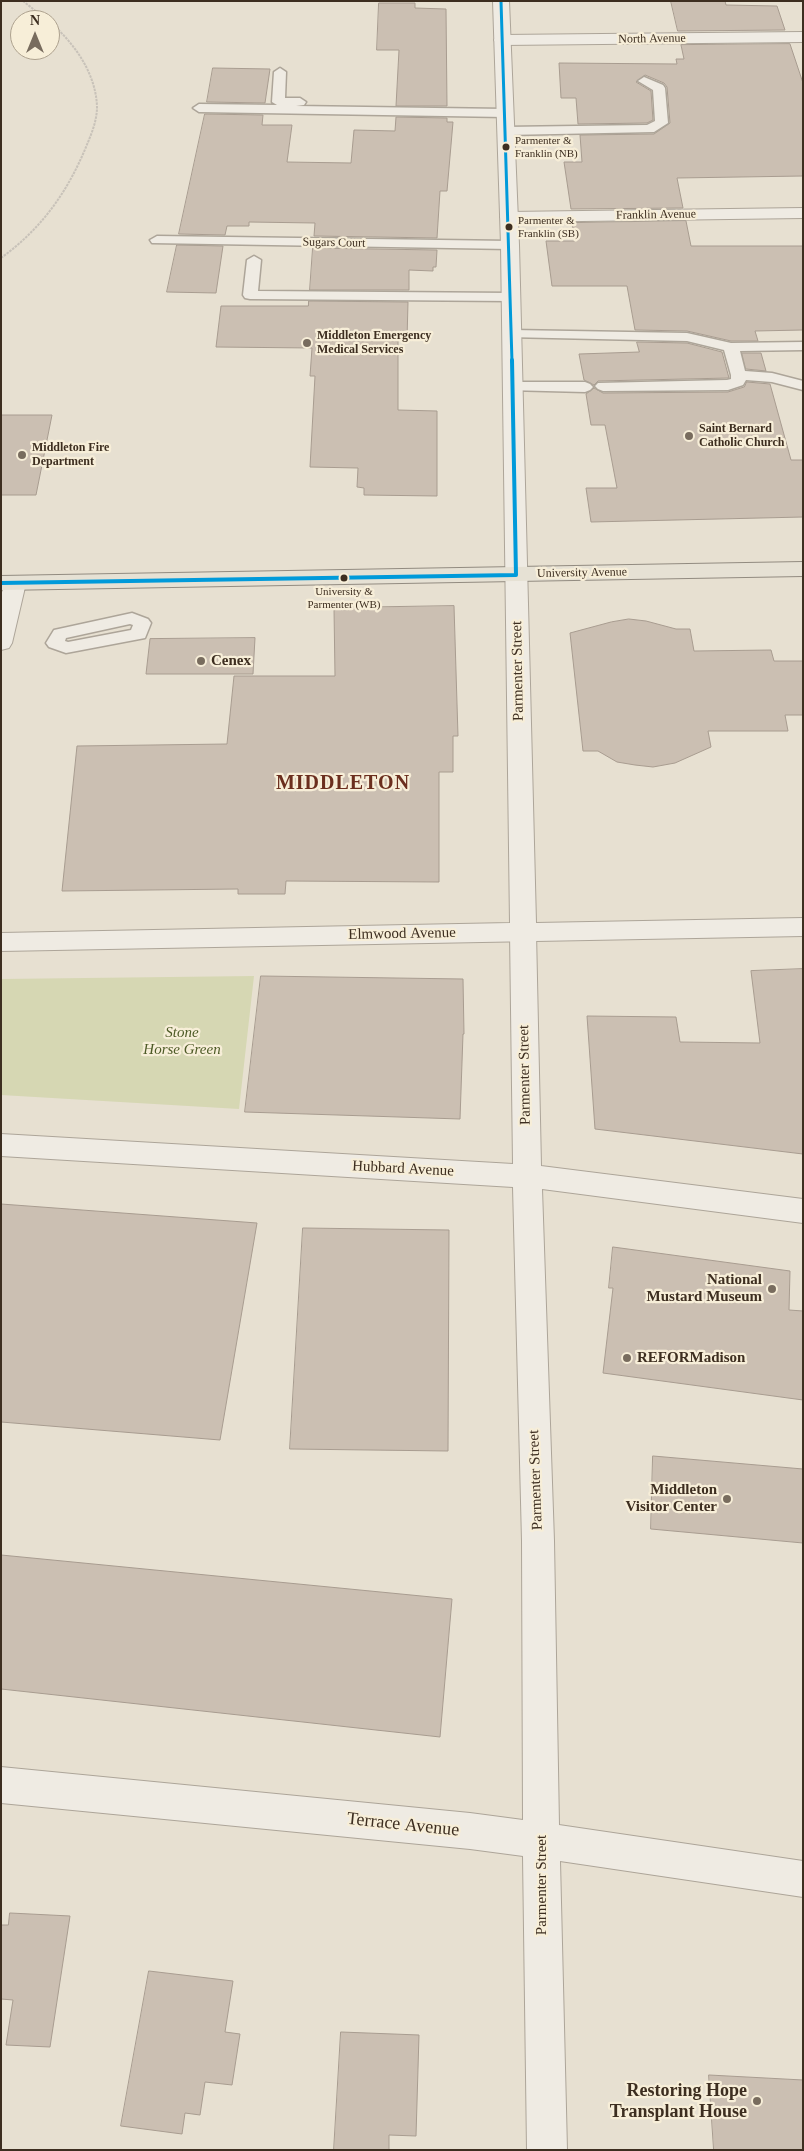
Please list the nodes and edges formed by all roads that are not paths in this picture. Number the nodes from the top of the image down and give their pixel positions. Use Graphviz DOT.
graph roads {
  1 [pos="501,1"];
  2 [pos="803,37"];
  3 [pos="502,40"];
  4 [pos="280,72"];
  5 [pos="644,81"];
  6 [pos="199,108"];
  7 [pos="505,109"];
  8 [pos="506,132"];
  9 [pos="803,213"];
  10 [pos="509,217"];
  11 [pos="157,240"];
  12 [pos="510,245"];
  13 [pos="254,260"];
  14 [pos="511,297"];
  15 [pos="512,334"];
  16 [pos="803,346"];
  17 [pos="731,347"];
  18 [pos="739,374"];
  19 [pos="603,386"];
  20 [pos="803,386"];
  21 [pos="512,387"];
  22 [pos="585,387"];
  23 [pos="803,569"];
  24 [pos="516,574"];
  25 [pos="8,583"];
  26 [pos="1,643"];
  27 [pos="803,927"];
  28 [pos="523,932"];
  29 [pos="1,942"];
  30 [pos="1,1145"];
  31 [pos="527,1176"];
  32 [pos="803,1211"];
  33 [pos="1,1785"];
  34 [pos="542,1841"];
  35 [pos="803,1879"];
  36 [pos="547,2150"];
  1 -- 3 [label="street, Parmenter Street"];
  2 -- 3 [label="street, North Avenue"];
  3 -- 7 [label="street, Parmenter Street"];
  4 -- 7 [label="lane"];
  5 -- 8 [label="lane"];
  6 -- 7 [label="lane"];
  7 -- 8 [label="street, Parmenter Street"];
  8 -- 10 [label="street, Parmenter Street"];
  9 -- 10 [label="street, Franklin Avenue"];
  10 -- 12 [label="street, Parmenter Street"];
  11 -- 12 [label="lane, Sugars Court"];
  12 -- 14 [label="street, Parmenter Street"];
  13 -- 14 [label="lane"];
  14 -- 15 [label="street, Parmenter Street"];
  15 -- 17 [label="lane"];
  15 -- 21 [label="street, Parmenter Street"];
  16 -- 17 [label="lane"];
  17 -- 18 [label="lane"];
  18 -- 19 [label="lane"];
  18 -- 20 [label="lane"];
  21 -- 22 [label="lane"];
  21 -- 24 [label="street, Parmenter Street"];
  23 -- 24 [label="main road, University Avenue"];
  24 -- 25 [label="main road, University Avenue"];
  24 -- 28 [label="street, Parmenter Street"];
  25 -- 26 [label="street"];
  27 -- 28 [label="street, Elmwood Avenue"];
  28 -- 29 [label="street, Elmwood Avenue"];
  28 -- 31 [label="street, Parmenter Street"];
  30 -- 31 [label="street, Hubbard Avenue"];
  31 -- 32 [label="street, Hubbard Avenue"];
  31 -- 34 [label="street, Parmenter Street"];
  33 -- 34 [label="street, Terrace Avenue"];
  34 -- 35 [label="street, Terrace Avenue"];
  34 -- 36 [label="street, Parmenter Street"];
}
